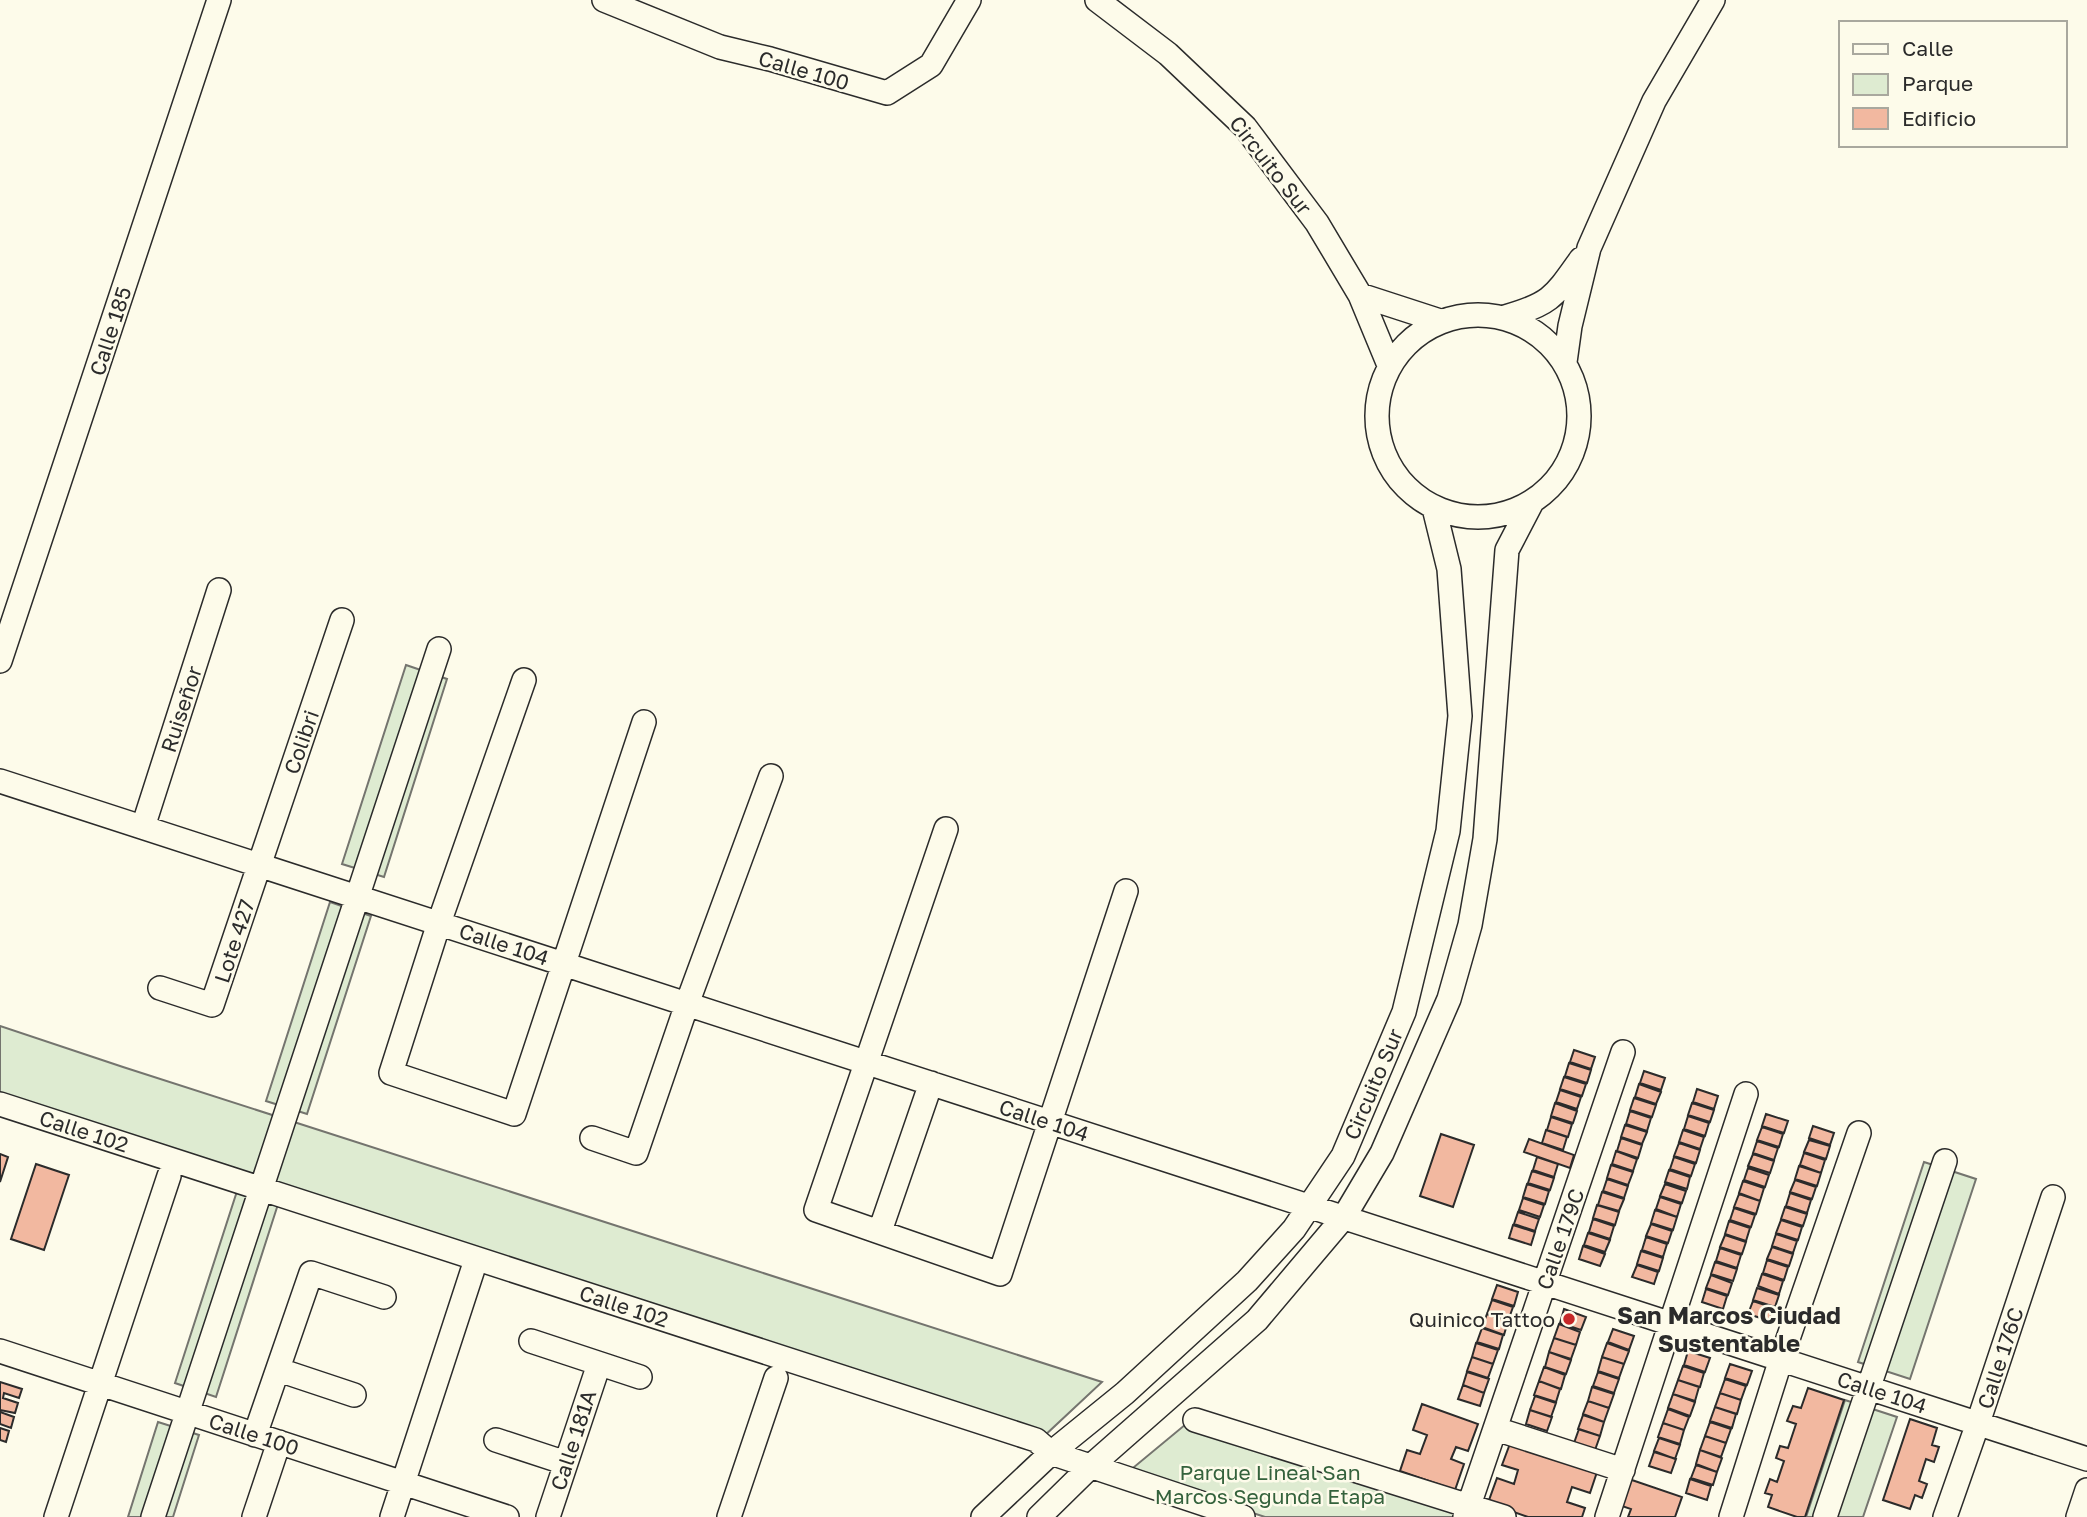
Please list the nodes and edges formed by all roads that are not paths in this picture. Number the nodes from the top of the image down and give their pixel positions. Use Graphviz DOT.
graph roads {
  1 [pos="219,0"];
  2 [pos="969,0"];
  3 [pos="1097,0"];
  4 [pos="1713,0"];
  5 [pos="611,1"];
  6 [pos="1589,248"];
  7 [pos="1360,295"];
  8 [pos="1505,317"];
  9 [pos="1440,321"];
  10 [pos="1565,362"];
  11 [pos="1390,365"];
  12 [pos="1532,502"];
  13 [pos="1434,508"];
  14 [pos="219,590"];
  15 [pos="342,620"];
  16 [pos="439,649"];
  17 [pos="0,661"];
  18 [pos="524,680"];
  19 [pos="644,722"];
  20 [pos="771,776"];
  21 [pos="0,781"];
  22 [pos="143,827"];
  23 [pos="946,829"];
  24 [pos="259,865"];
  25 [pos="1126,891"];
  26 [pos="357,897"];
  27 [pos="439,923"];
  28 [pos="562,963"];
  29 [pos="160,988"];
  30 [pos="687,1004"];
  31 [pos="1623,1052"];
  32 [pos="866,1062"];
  33 [pos="931,1083"];
  34 [pos="1746,1094"];
  35 [pos="0,1104"];
  36 [pos="1050,1122"];
  37 [pos="1859,1132"];
  38 [pos="592,1138"];
  39 [pos="1945,1161"];
  40 [pos="169,1176"];
  41 [pos="260,1188"];
  42 [pos="2053,1198"];
  43 [pos="1311,1206"];
  44 [pos="1344,1217"];
  45 [pos="880,1231"];
  46 [pos="473,1269"];
  47 [pos="1545,1283"];
  48 [pos="384,1297"];
  49 [pos="1672,1324"];
  50 [pos="531,1341"];
  51 [pos="0,1352"];
  52 [pos="1781,1359"];
  53 [pos="599,1364"];
  54 [pos="279,1370"];
  55 [pos="640,1377"];
  56 [pos="776,1378"];
  57 [pos="99,1384"];
  58 [pos="1868,1388"];
  59 [pos="354,1395"];
  60 [pos="188,1413"];
  61 [pos="1195,1419"];
  62 [pos="1978,1423"];
  63 [pos="1496,1429"];
  64 [pos="255,1435"];
  65 [pos="496,1440"];
  66 [pos="279,1443"];
  67 [pos="1051,1453"];
  68 [pos="2087,1459"];
  69 [pos="566,1463"];
  70 [pos="1091,1466"];
  71 [pos="1623,1471"];
  72 [pos="402,1483"];
  73 [pos="2087,1490"];
  74 [pos="1467,1511"];
  75 [pos="56,1517"];
  76 [pos="152,1517"];
  77 [pos="254,1517"];
  78 [pos="391,1517"];
  79 [pos="507,1517"];
  80 [pos="548,1517"];
  81 [pos="729,1517"];
  82 [pos="983,1517"];
  83 [pos="1039,1517"];
  84 [pos="1243,1517"];
  85 [pos="1504,1517"];
  86 [pos="1608,1517"];
  87 [pos="1731,1517"];
  88 [pos="1825,1517"];
  89 [pos="1945,1517"];
  90 [pos="2078,1517"];
  1 -- 17 [label="street, Calle 185"];
  2 -- 5 [label="street, Calle 100"];
  3 -- 7 [label="street, Circuito Sur"];
  4 -- 6 [label="street"];
  6 -- 8 [label="street"];
  6 -- 10 [label="street"];
  7 -- 9 [label="street"];
  7 -- 11 [label="street, Circuito Sur"];
  8 -- 9 [label="street"];
  8 -- 10 [label="street"];
  9 -- 11 [label="street"];
  10 -- 12 [label="street"];
  11 -- 13 [label="street"];
  12 -- 13 [label="street"];
  12 -- 44 [label="street, Circuito Sur"];
  13 -- 43 [label="street, Circuito Sur"];
  14 -- 22 [label="street, Ruiseñor"];
  15 -- 24 [label="street, Colibri"];
  16 -- 26 [label="street"];
  18 -- 27 [label="street"];
  19 -- 28 [label="street"];
  20 -- 30 [label="street"];
  21 -- 22 [label="street, Calle 104"];
  22 -- 24 [label="street, Calle 104"];
  23 -- 32 [label="street"];
  24 -- 26 [label="street, Calle 104"];
  24 -- 29 [label="street, Lote 427"];
  25 -- 36 [label="street"];
  26 -- 27 [label="street, Calle 104"];
  26 -- 41 [label="street"];
  27 -- 28 [label="street, Calle 104"];
  27 -- 28 [label="street"];
  28 -- 30 [label="street, Calle 104"];
  30 -- 32 [label="street, Calle 104"];
  30 -- 38 [label="street"];
  31 -- 47 [label="street, Calle 179C"];
  32 -- 33 [label="street, Calle 104"];
  32 -- 45 [label="street"];
  33 -- 36 [label="street, Calle 104"];
  33 -- 45 [label="street"];
  34 -- 49 [label="street"];
  35 -- 41 [label="street, Calle 102"];
  36 -- 43 [label="street, Calle 104"];
  36 -- 45 [label="street"];
  37 -- 52 [label="street"];
  39 -- 58 [label="street"];
  40 -- 57 [label="street"];
  41 -- 60 [label="street"];
  41 -- 67 [label="street, Calle 102"];
  42 -- 62 [label="street, Calle 176C"];
  43 -- 44 [label="street, Calle 104"];
  43 -- 67 [label="street, Circuito Sur"];
  44 -- 47 [label="street, Calle 104"];
  44 -- 70 [label="street, Circuito Sur"];
  46 -- 72 [label="street"];
  47 -- 49 [label="street, Calle 104"];
  47 -- 63 [label="street, Calle 179C"];
  48 -- 54 [label="street"];
  49 -- 52 [label="street, Calle 104"];
  49 -- 71 [label="street"];
  50 -- 53 [label="street"];
  51 -- 57 [label="street, Calle 100"];
  52 -- 58 [label="street, Calle 104"];
  52 -- 87 [label="street"];
  53 -- 55 [label="street"];
  53 -- 69 [label="street, Calle 181A"];
  54 -- 59 [label="street"];
  54 -- 64 [label="street"];
  56 -- 81 [label="street"];
  57 -- 60 [label="street, Calle 100"];
  57 -- 75 [label="street"];
  58 -- 62 [label="street, Calle 104"];
  58 -- 88 [label="street"];
  60 -- 64 [label="street, Calle 100"];
  60 -- 76 [label="street"];
  61 -- 74 [label="street"];
  62 -- 68 [label="street, Calle 104"];
  62 -- 89 [label="street, Calle 176C"];
  63 -- 71 [label="street"];
  63 -- 74 [label="street, Calle 179C"];
  64 -- 66 [label="street, Calle 100"];
  65 -- 69 [label="street"];
  66 -- 72 [label="street, Calle 100"];
  66 -- 77 [label="street"];
  67 -- 70 [label="street, Calle 102"];
  67 -- 82 [label="street, Circuito Sur"];
  69 -- 80 [label="street, Calle 181A"];
  70 -- 83 [label="street, Circuito Sur"];
  70 -- 84 [label="street, Calle 102"];
  71 -- 86 [label="street"];
  72 -- 78 [label="street"];
  72 -- 79 [label="street, Calle 100"];
  73 -- 90 [label="street"];
  74 -- 85 [label="street"];
}
